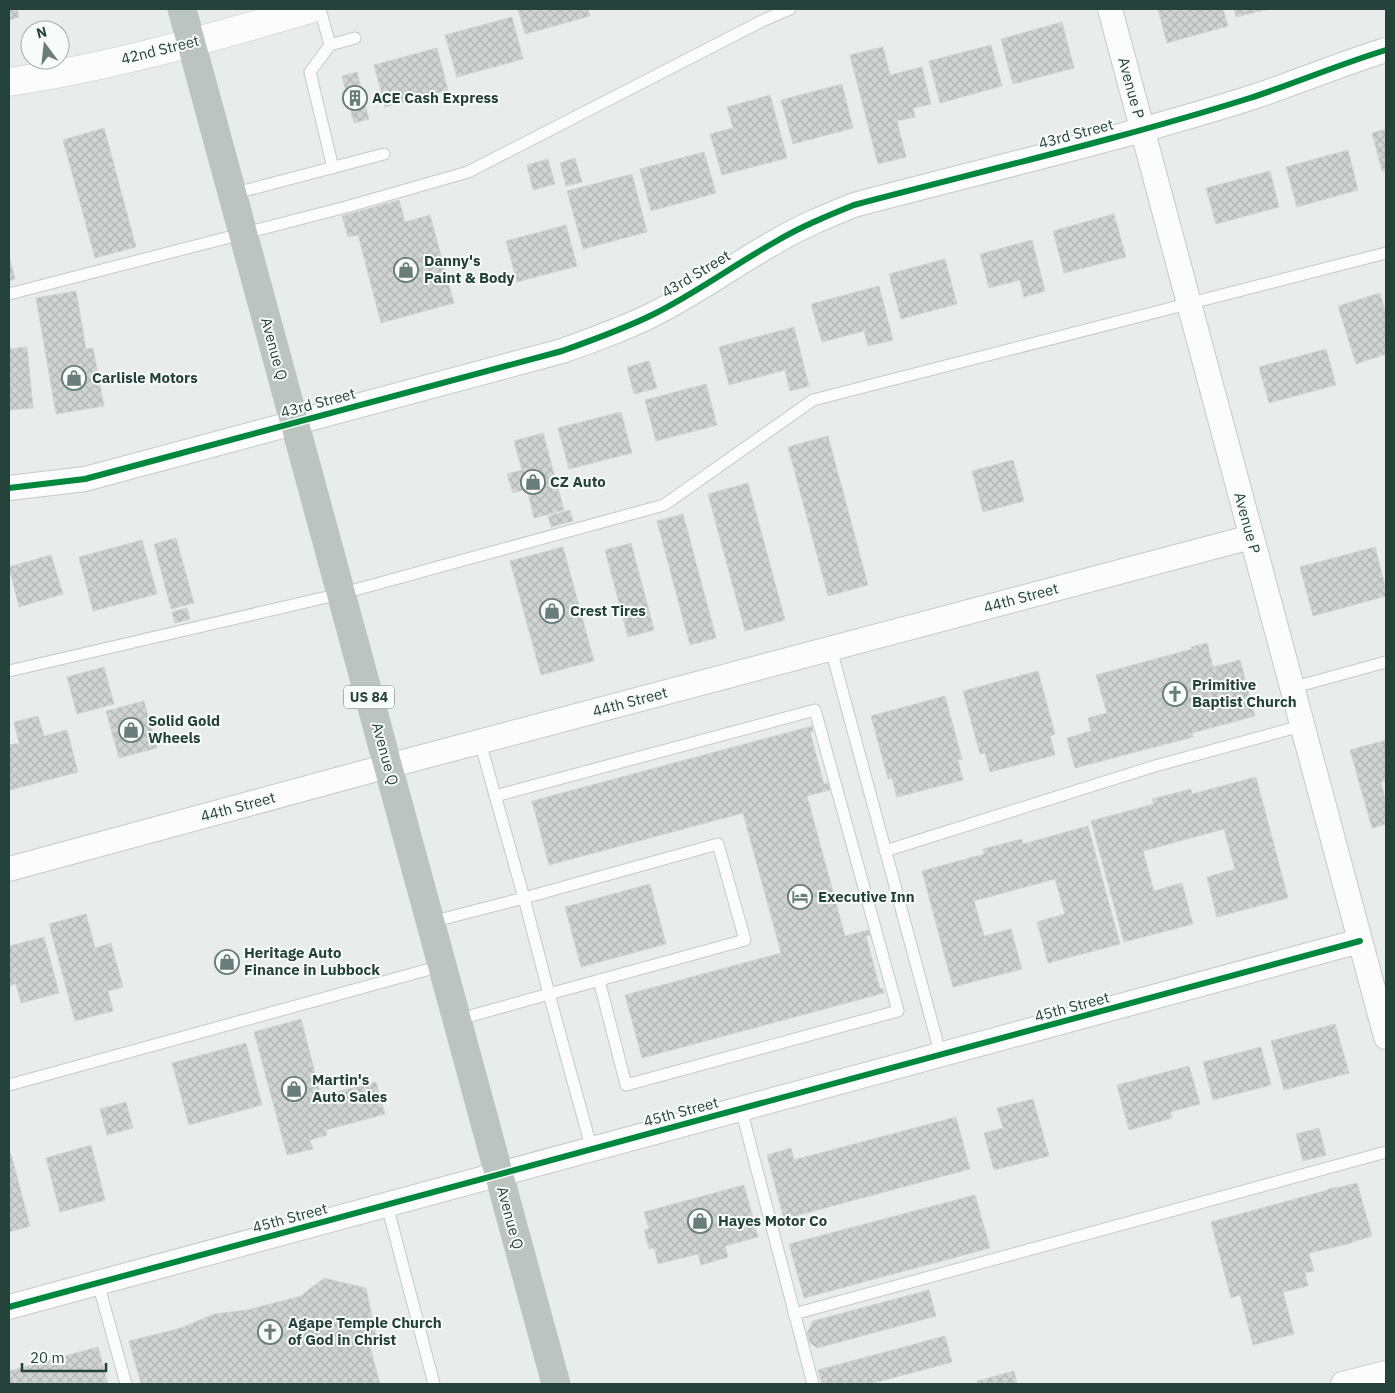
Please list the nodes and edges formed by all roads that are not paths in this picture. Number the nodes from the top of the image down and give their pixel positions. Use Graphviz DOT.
graph roads {
  1 [pos="182,9"];
  2 [pos="310,9"];
  3 [pos="320,9"];
  4 [pos="790,9"];
  5 [pos="1110,9"];
  6 [pos="355,38"];
  7 [pos="191,42"];
  8 [pos="330,44"];
  9 [pos="1386,50"];
  10 [pos="9,82"];
  11 [pos="1141,129"];
  12 [pos="384,154"];
  13 [pos="334,168"];
  14 [pos="232,194"];
  15 [pos="243,234"];
  16 [pos="1386,253"];
  17 [pos="9,294"];
  18 [pos="1188,304"];
  19 [pos="294,423"];
  20 [pos="9,488"];
  21 [pos="1251,537"];
  22 [pos="340,594"];
  23 [pos="831,649"];
  24 [pos="1386,662"];
  25 [pos="9,671"];
  26 [pos="1291,688"];
  27 [pos="1301,726"];
  28 [pos="480,742"];
  29 [pos="388,766"];
  30 [pos="495,796"];
  31 [pos="885,851"];
  32 [pos="9,869"];
  33 [pos="524,898"];
  34 [pos="431,922"];
  35 [pos="1360,941"];
  36 [pos="441,966"];
  37 [pos="599,980"];
  38 [pos="548,994"];
  39 [pos="456,1020"];
  40 [pos="1386,1037"];
  41 [pos="941,1056"];
  42 [pos="9,1086"];
  43 [pos="741,1109"];
  44 [pos="592,1150"];
  45 [pos="1386,1152"];
  46 [pos="499,1175"];
  47 [pos="386,1205"];
  48 [pos="98,1283"];
  49 [pos="9,1307"];
  50 [pos="794,1314"];
  51 [pos="1386,1372"];
  52 [pos="126,1384"];
  53 [pos="434,1384"];
  54 [pos="556,1384"];
  55 [pos="813,1384"];
  56 [pos="1343,1384"];
  1 -- 7 [label="highway, Avenue Q / US 84"];
  2 -- 7 [label="street, 42nd Street"];
  3 -- 8 [label="lane"];
  4 -- 15 [label="lane"];
  5 -- 11 [label="street, Avenue P"];
  6 -- 8 [label="lane"];
  7 -- 10 [label="street, 42nd Street"];
  7 -- 14 [label="highway, Avenue Q / US 84"];
  8 -- 13 [label="lane"];
  9 -- 11 [label="street, 43rd Street"];
  11 -- 18 [label="street, Avenue P"];
  11 -- 19 [label="street, 43rd Street"];
  12 -- 13 [label="lane"];
  13 -- 14 [label="lane"];
  14 -- 15 [label="highway, Avenue Q / US 84"];
  15 -- 17 [label="lane"];
  15 -- 19 [label="highway, Avenue Q / US 84"];
  16 -- 18 [label="lane"];
  18 -- 21 [label="street, Avenue P"];
  18 -- 22 [label="lane"];
  19 -- 20 [label="street, 43rd Street"];
  19 -- 22 [label="highway, Avenue Q / US 84"];
  21 -- 23 [label="street, 44th Street"];
  21 -- 26 [label="street, Avenue P"];
  22 -- 25 [label="lane"];
  22 -- 29 [label="highway, Avenue Q / US 84"];
  23 -- 28 [label="street, 44th Street"];
  23 -- 31 [label="lane"];
  24 -- 26 [label="lane"];
  26 -- 27 [label="street, Avenue P"];
  27 -- 31 [label="lane"];
  27 -- 35 [label="street, Avenue P"];
  28 -- 29 [label="street, 44th Street"];
  28 -- 30 [label="lane"];
  29 -- 32 [label="street, 44th Street"];
  29 -- 34 [label="highway, Avenue Q / US 84"];
  30 -- 33 [label="lane"];
  30 -- 37 [label="lane"];
  31 -- 41 [label="lane"];
  33 -- 34 [label="lane"];
  33 -- 37 [label="lane"];
  33 -- 38 [label="lane"];
  34 -- 36 [label="highway, Avenue Q / US 84"];
  35 -- 40 [label="street, Avenue P"];
  35 -- 41 [label="street, 45th Street"];
  36 -- 39 [label="highway, Avenue Q / US 84"];
  36 -- 42 [label="lane"];
  37 -- 38 [label="lane"];
  38 -- 39 [label="lane"];
  38 -- 44 [label="lane"];
  39 -- 46 [label="highway, Avenue Q / US 84"];
  41 -- 43 [label="street, 45th Street"];
  43 -- 44 [label="street, 45th Street"];
  43 -- 50 [label="lane"];
  44 -- 46 [label="street, 45th Street"];
  45 -- 50 [label="lane"];
  46 -- 47 [label="street, 45th Street"];
  46 -- 54 [label="highway, Avenue Q / US 84"];
  47 -- 48 [label="street, 45th Street"];
  47 -- 53 [label="lane"];
  48 -- 49 [label="street, 45th Street"];
  48 -- 52 [label="lane"];
  50 -- 55 [label="lane"];
  51 -- 56 [label="street"];
}
